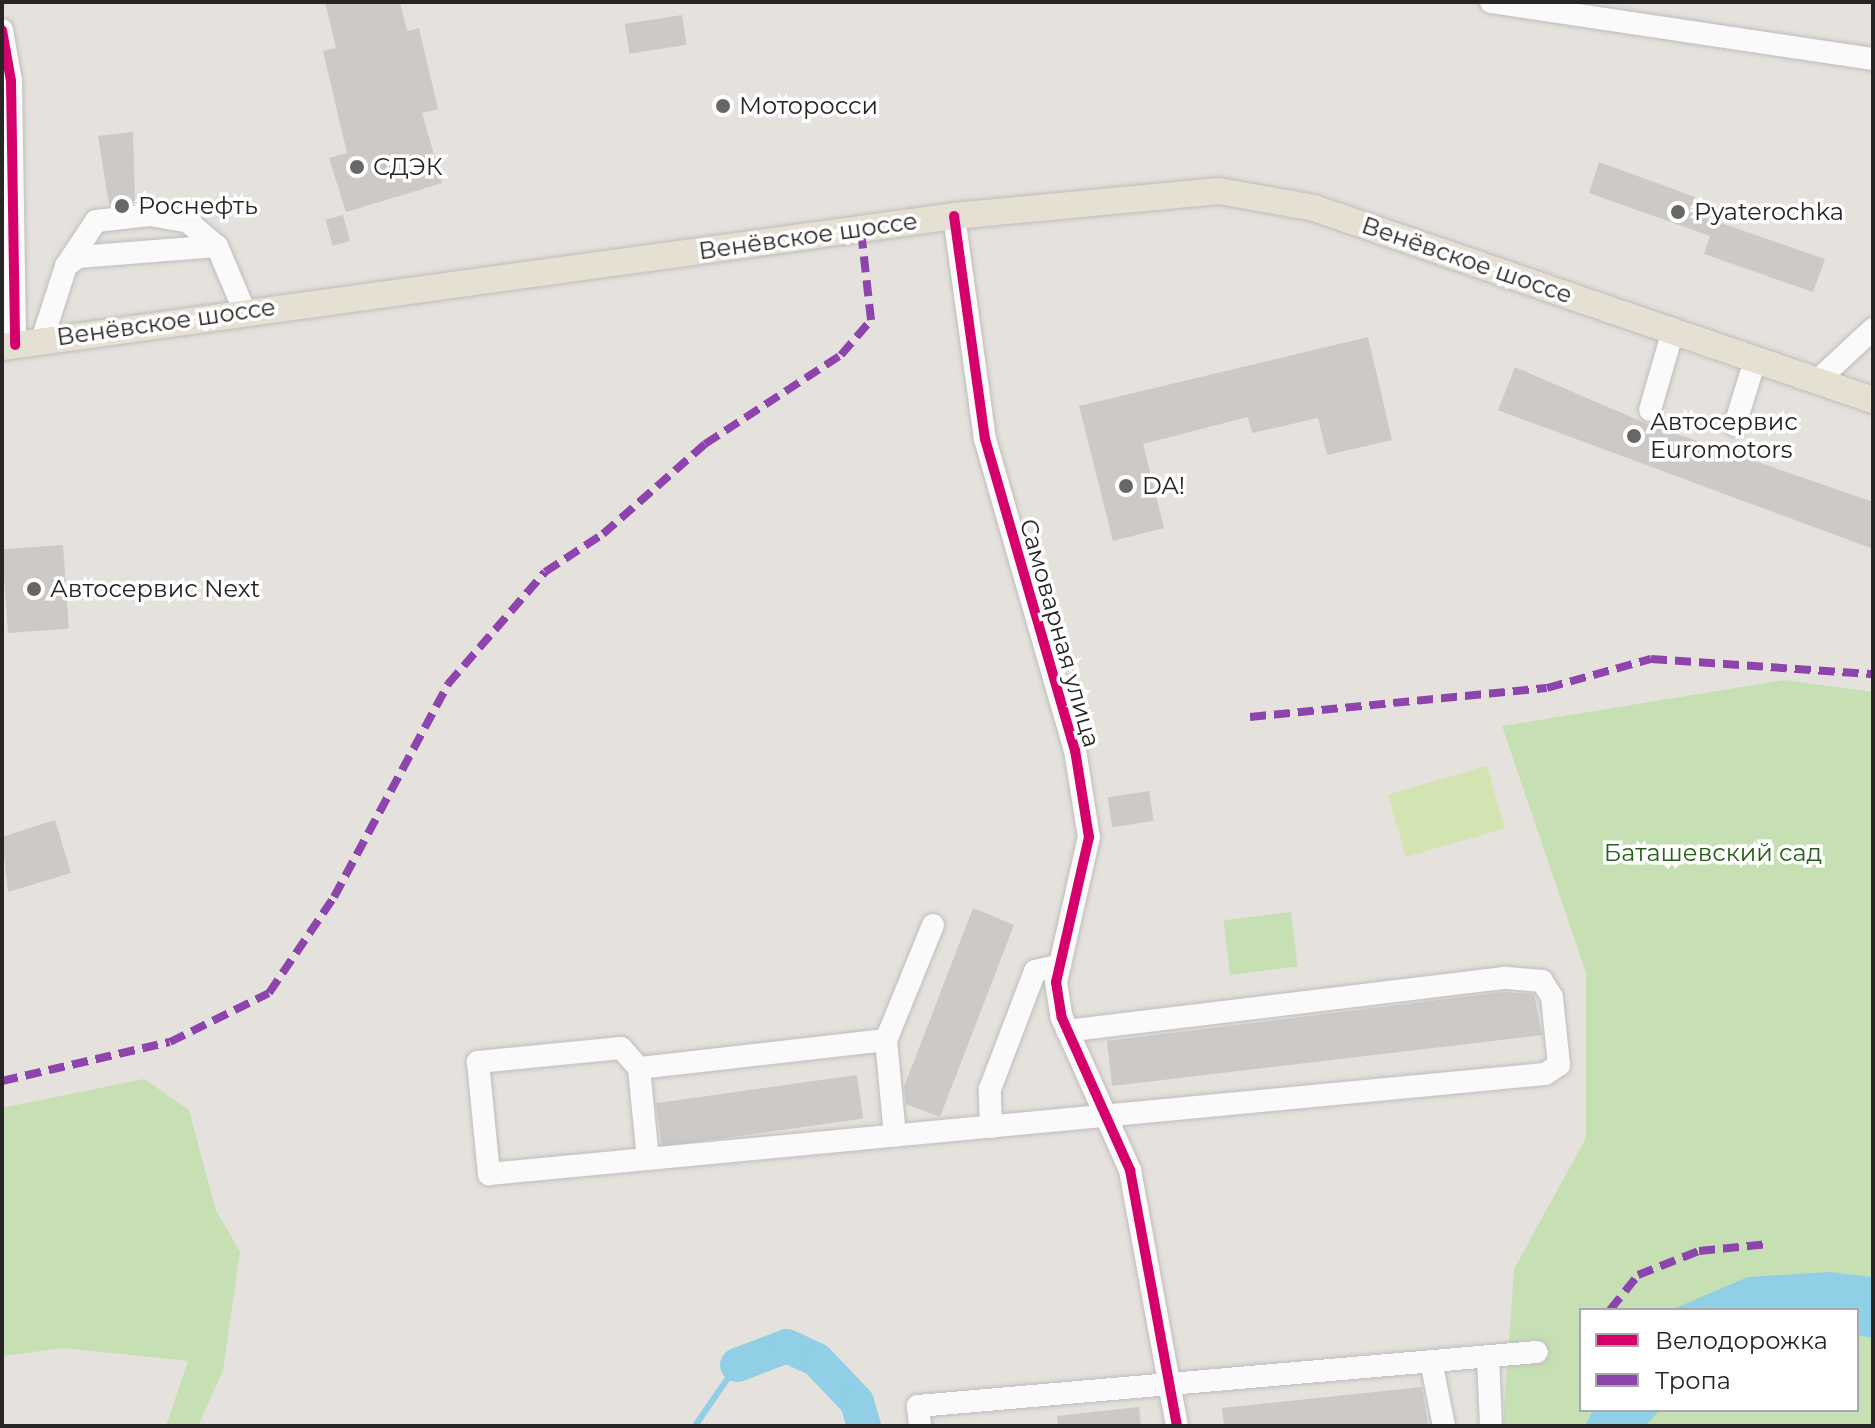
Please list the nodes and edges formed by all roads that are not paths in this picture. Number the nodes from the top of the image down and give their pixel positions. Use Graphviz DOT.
graph roads {
  1 [pos="1491,2"];
  2 [pos="2,30"];
  3 [pos="1873,59"];
  4 [pos="954,216"];
  5 [pos="217,246"];
  6 [pos="66,266"];
  7 [pos="244,310"];
  8 [pos="1873,329"];
  9 [pos="1673,331"];
  10 [pos="42,340"];
  11 [pos="8,346"];
  12 [pos="1755,360"];
  13 [pos="1817,381"];
  14 [pos="1873,400"];
  15 [pos="1650,410"];
  16 [pos="1735,425"];
  17 [pos="933,925"];
  18 [pos="1060,965"];
  19 [pos="1067,1031"];
  20 [pos="886,1040"];
  21 [pos="639,1068"];
  22 [pos="1101,1115"];
  23 [pos="991,1127"];
  24 [pos="895,1136"];
  25 [pos="648,1159"];
  26 [pos="1537,1352"];
  27 [pos="1488,1357"];
  28 [pos="1431,1361"];
  29 [pos="1167,1380"];
  30 [pos="920,1426"];
  31 [pos="1177,1426"];
  32 [pos="1444,1426"];
  33 [pos="1491,1426"];
  1 -- 3 [label="street"];
  2 -- 11 [label="street"];
  4 -- 7 [label="main road, Венёвское шоссе"];
  4 -- 9 [label="main road, Венёвское шоссе"];
  4 -- 18 [label="street, Самоварная улица"];
  5 -- 6 [label="street"];
  5 -- 6 [label="street"];
  5 -- 7 [label="street"];
  6 -- 10 [label="street"];
  7 -- 10 [label="main road, Венёвское шоссе"];
  8 -- 13 [label="street"];
  9 -- 12 [label="main road, Венёвское шоссе"];
  9 -- 15 [label="street"];
  10 -- 11 [label="main road, Венёвское шоссе"];
  12 -- 13 [label="main road, Венёвское шоссе"];
  12 -- 16 [label="street"];
  13 -- 14 [label="main road, Венёвское шоссе"];
  17 -- 20 [label="street"];
  18 -- 19 [label="street, Самоварная улица"];
  18 -- 23 [label="street"];
  19 -- 22 [label="street, Самоварная улица"];
  19 -- 22 [label="street"];
  20 -- 21 [label="street"];
  20 -- 24 [label="street"];
  21 -- 25 [label="street"];
  21 -- 25 [label="street"];
  22 -- 23 [label="street"];
  22 -- 29 [label="street, Самоварная улица"];
  23 -- 24 [label="street"];
  24 -- 25 [label="street"];
  26 -- 27 [label="street"];
  27 -- 28 [label="street"];
  27 -- 33 [label="street"];
  28 -- 29 [label="street"];
  28 -- 32 [label="street"];
  29 -- 30 [label="street"];
  29 -- 31 [label="street, Самоварная улица"];
}
